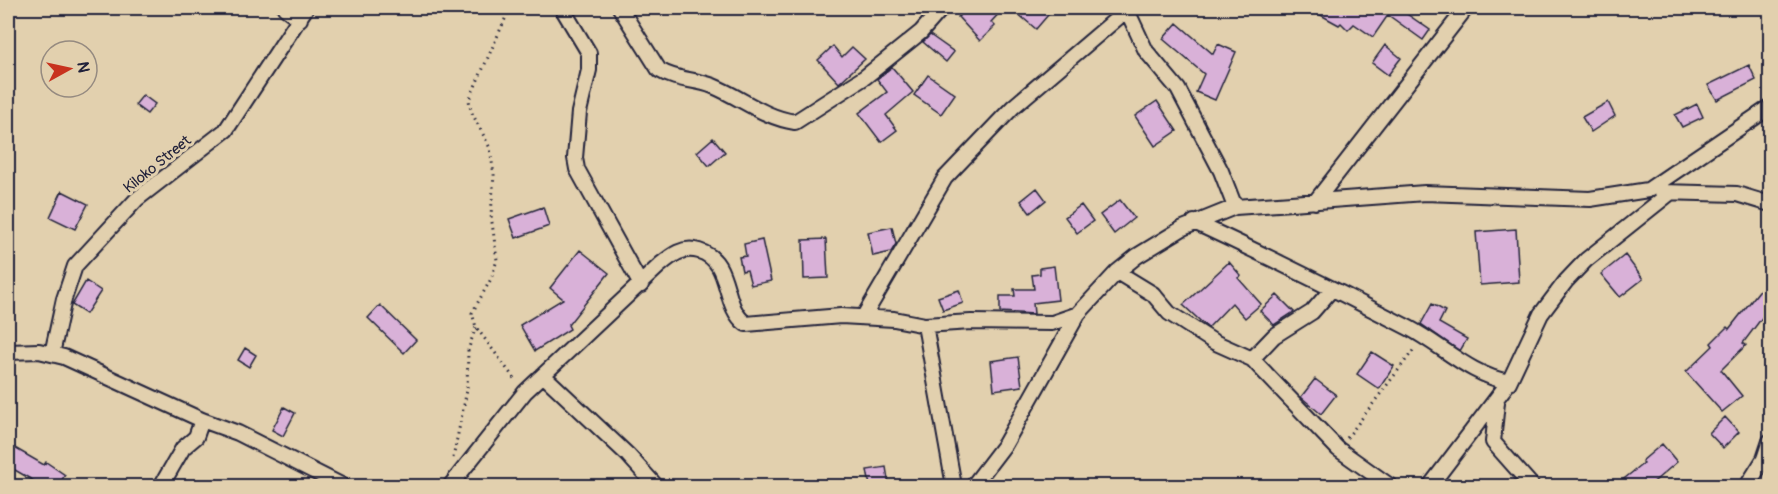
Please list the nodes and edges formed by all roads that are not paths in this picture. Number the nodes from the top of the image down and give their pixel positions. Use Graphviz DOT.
graph roads {
  1 [pos="285,8"];
  2 [pos="562,8"];
  3 [pos="620,8"];
  4 [pos="942,8"];
  5 [pos="1466,8"];
  6 [pos="1126,9"];
  7 [pos="303,13"];
  8 [pos="1770,107"];
  9 [pos="1770,187"];
  10 [pos="1648,190"];
  11 [pos="1670,194"];
  12 [pos="1315,202"];
  13 [pos="1770,203"];
  14 [pos="1235,207"];
  15 [pos="1194,222"];
  16 [pos="1117,272"];
  17 [pos="641,285"];
  18 [pos="1332,289"];
  19 [pos="1078,314"];
  20 [pos="864,316"];
  21 [pos="925,326"];
  22 [pos="8,352"];
  23 [pos="52,354"];
  24 [pos="1252,359"];
  25 [pos="543,375"];
  26 [pos="1509,382"];
  27 [pos="1497,400"];
  28 [pos="202,420"];
  29 [pos="1770,441"];
  30 [pos="161,486"];
  31 [pos="343,486"];
  32 [pos="450,486"];
  33 [pos="656,486"];
  34 [pos="954,486"];
  35 [pos="974,486"];
  36 [pos="1390,486"];
  37 [pos="1430,486"];
  38 [pos="1533,486"];
  39 [pos="1747,486"];
  1 -- 7 [label="street"];
  2 -- 17 [label="street"];
  3 -- 4 [label="street"];
  5 -- 12 [label="street"];
  6 -- 14 [label="street"];
  6 -- 20 [label="street"];
  7 -- 23 [label="street, Kiloko Street"];
  8 -- 10 [label="street"];
  9 -- 13 [label="street"];
  10 -- 11 [label="street"];
  10 -- 12 [label="street"];
  11 -- 13 [label="street"];
  11 -- 26 [label="street"];
  12 -- 14 [label="street"];
  14 -- 15 [label="street"];
  15 -- 16 [label="street"];
  15 -- 18 [label="street"];
  16 -- 19 [label="street"];
  16 -- 24 [label="street"];
  17 -- 20 [label="street"];
  17 -- 25 [label="street"];
  18 -- 24 [label="street"];
  18 -- 26 [label="street"];
  19 -- 21 [label="street"];
  19 -- 35 [label="street"];
  20 -- 21 [label="street"];
  21 -- 34 [label="street"];
  22 -- 23 [label="street"];
  23 -- 28 [label="street"];
  24 -- 36 [label="street"];
  25 -- 32 [label="street"];
  25 -- 33 [label="street"];
  26 -- 27 [label="street"];
  27 -- 37 [label="street"];
  27 -- 38 [label="street"];
  28 -- 30 [label="street"];
  28 -- 31 [label="street"];
  29 -- 39 [label="street"];
}
